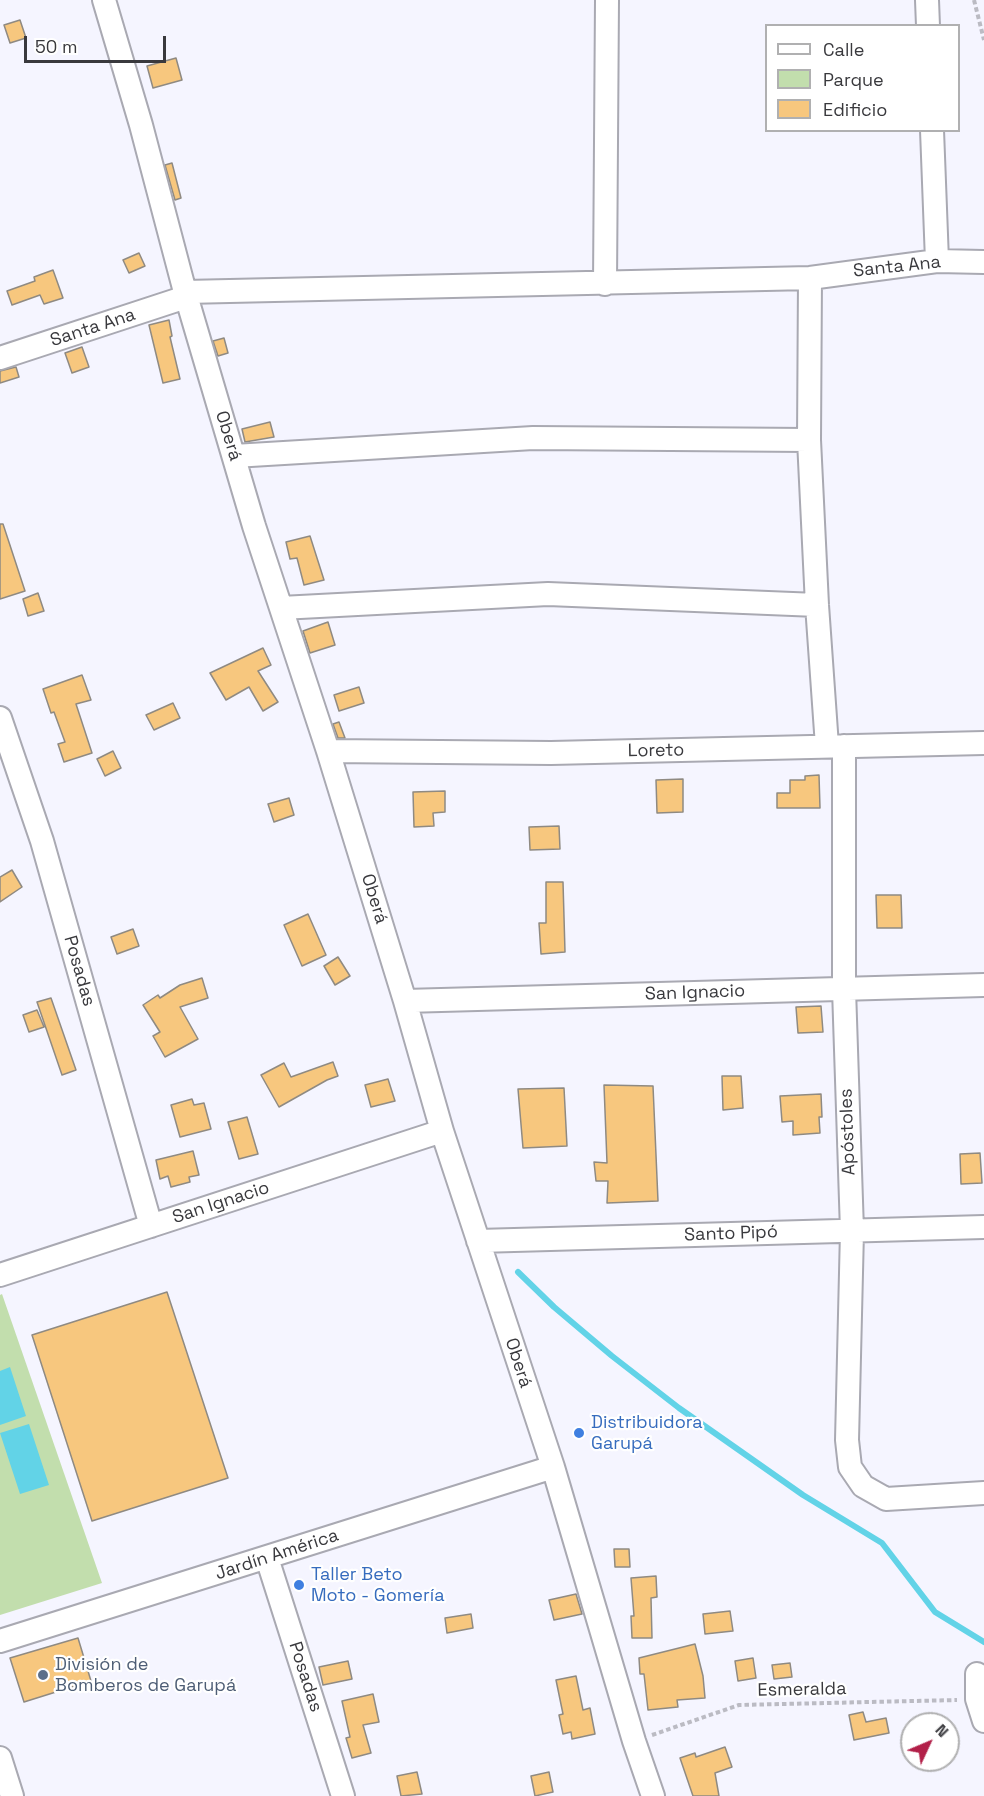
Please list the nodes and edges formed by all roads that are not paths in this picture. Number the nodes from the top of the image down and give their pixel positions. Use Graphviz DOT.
graph roads {
  1 [pos="104,0"];
  2 [pos="607,0"];
  3 [pos="927,0"];
  4 [pos="928,24"];
  5 [pos="932,132"];
  6 [pos="937,261"];
  7 [pos="984,262"];
  8 [pos="810,278"];
  9 [pos="605,284"];
  10 [pos="186,295"];
  11 [pos="0,357"];
  12 [pos="809,440"];
  13 [pos="234,456"];
  14 [pos="817,604"];
  15 [pos="282,608"];
  16 [pos="0,718"];
  17 [pos="984,743"];
  18 [pos="836,746"];
  19 [pos="328,751"];
  20 [pos="984,985"];
  21 [pos="844,989"];
  22 [pos="405,1001"];
  23 [pos="442,1131"];
  24 [pos="151,1226"];
  25 [pos="984,1227"];
  26 [pos="852,1231"];
  27 [pos="478,1241"];
  28 [pos="0,1275"];
  29 [pos="553,1467"];
  30 [pos="984,1493"];
  31 [pos="267,1558"];
  32 [pos="0,1641"];
  33 [pos="978,1674"];
  34 [pos="984,1721"];
  35 [pos="0,1758"];
  36 [pos="12,1796"];
  37 [pos="343,1796"];
  38 [pos="653,1796"];
  1 -- 10 [label="street, Oberá"];
  2 -- 9 [label="street"];
  3 -- 4 [label="street"];
  5 -- 6 [label="street"];
  6 -- 7 [label="street, Santa Ana"];
  6 -- 8 [label="street, Santa Ana"];
  8 -- 9 [label="street, Santa Ana"];
  8 -- 12 [label="street, Apóstoles"];
  9 -- 10 [label="street, Santa Ana"];
  10 -- 11 [label="street, Santa Ana"];
  10 -- 13 [label="street, Oberá"];
  12 -- 13 [label="street"];
  12 -- 14 [label="street, Apóstoles"];
  13 -- 15 [label="street, Oberá"];
  14 -- 15 [label="street"];
  14 -- 18 [label="street, Apóstoles"];
  15 -- 19 [label="street, Oberá"];
  16 -- 24 [label="street, Posadas"];
  17 -- 18 [label="street, Loreto"];
  18 -- 19 [label="street, Loreto"];
  18 -- 21 [label="street, Apóstoles"];
  19 -- 22 [label="street, Oberá"];
  20 -- 21 [label="street, San Ignacio"];
  21 -- 22 [label="street, San Ignacio"];
  21 -- 26 [label="street, Apóstoles"];
  22 -- 23 [label="street, Oberá"];
  23 -- 24 [label="street, San Ignacio"];
  23 -- 27 [label="street, Oberá"];
  24 -- 28 [label="street, San Ignacio"];
  25 -- 26 [label="street, Santo Pipó"];
  26 -- 27 [label="street, Santo Pipó"];
  26 -- 30 [label="street, Apóstoles"];
  27 -- 29 [label="street, Oberá"];
  29 -- 31 [label="street, Jardín América"];
  29 -- 38 [label="street, Oberá"];
  31 -- 32 [label="street, Jardín América"];
  31 -- 37 [label="street, Posadas"];
  33 -- 34 [label="street"];
  35 -- 36 [label="street"];
}
